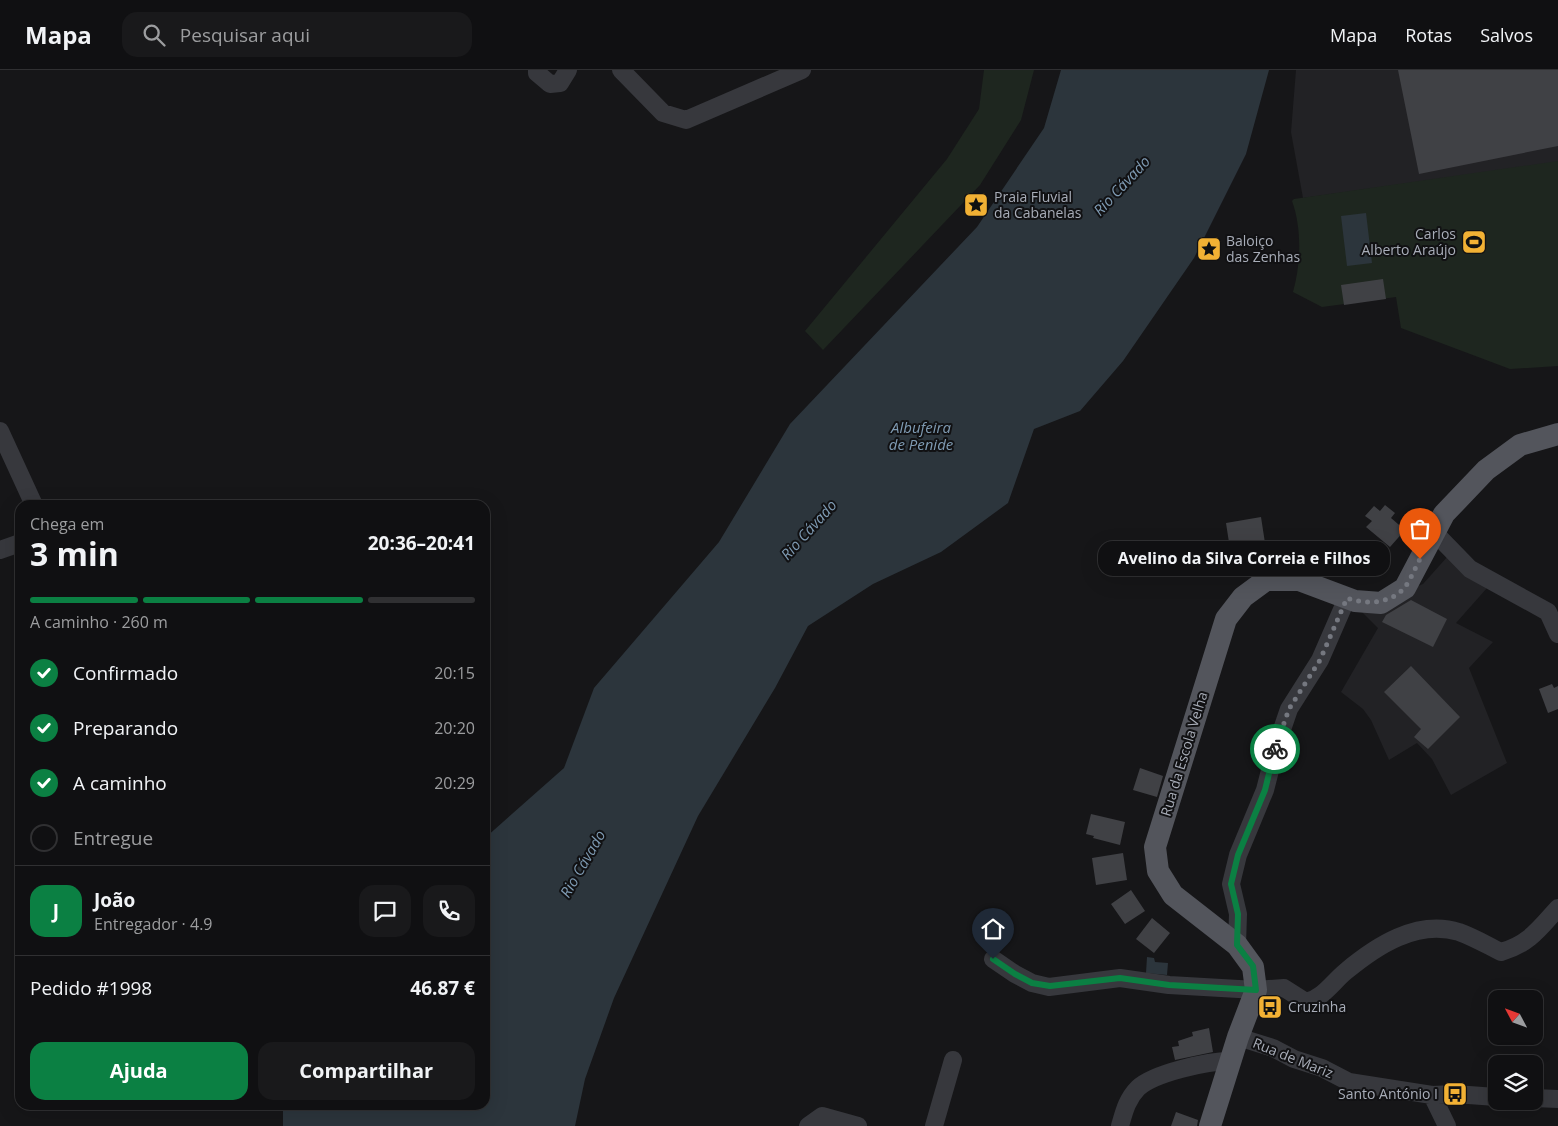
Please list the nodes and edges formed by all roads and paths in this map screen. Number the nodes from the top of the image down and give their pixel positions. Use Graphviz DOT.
graph roads {
  1 [pos="537,70"];
  2 [pos="568,70"];
  3 [pos="621,70"];
  4 [pos="802,70"];
  5 [pos="0,431"];
  6 [pos="1558,434"];
  7 [pos="32,500"];
  8 [pos="1434,532"];
  9 [pos="15,545"];
  10 [pos="0,550"];
  11 [pos="1347,598"];
  12 [pos="1553,612"];
  13 [pos="1558,634"];
  14 [pos="1558,908"];
  15 [pos="1237,945"];
  16 [pos="993,959"];
  17 [pos="1256,990"];
  18 [pos="1238,1037"];
  19 [pos="954,1060"];
  20 [pos="1230,1061"];
  21 [pos="1432,1095"];
  22 [pos="1488,1096"];
  23 [pos="1543,1098"];
  24 [pos="1558,1099"];
  25 [pos="808,1126"];
  26 [pos="858,1126"];
  27 [pos="934,1126"];
  28 [pos="1120,1126"];
  29 [pos="1210,1126"];
  30 [pos="1447,1126"];
  1 -- 2 [label="street"];
  3 -- 4 [label="street"];
  5 -- 7 [label="street"];
  6 -- 8 [label="main road, Rua da Escola Velha"];
  8 -- 11 [label="main road, Rua da Escola Velha"];
  8 -- 12 [label="street"];
  9 -- 10 [label="street"];
  11 -- 15 [label="street"];
  11 -- 15 [label="main road, Rua da Escola Velha"];
  12 -- 13 [label="street"];
  14 -- 17 [label="street"];
  15 -- 17 [label="main road, Rua da Escola Velha"];
  16 -- 17 [label="street"];
  17 -- 18 [label="main road"];
  18 -- 20 [label="main road"];
  18 -- 21 [label="street, Rua de Mariz"];
  19 -- 27 [label="street"];
  20 -- 28 [label="street"];
  20 -- 29 [label="main road"];
  21 -- 22 [label="street, Rua de Mariz"];
  21 -- 30 [label="street"];
  23 -- 24 [label="street"];
  25 -- 26 [label="street"];
}
